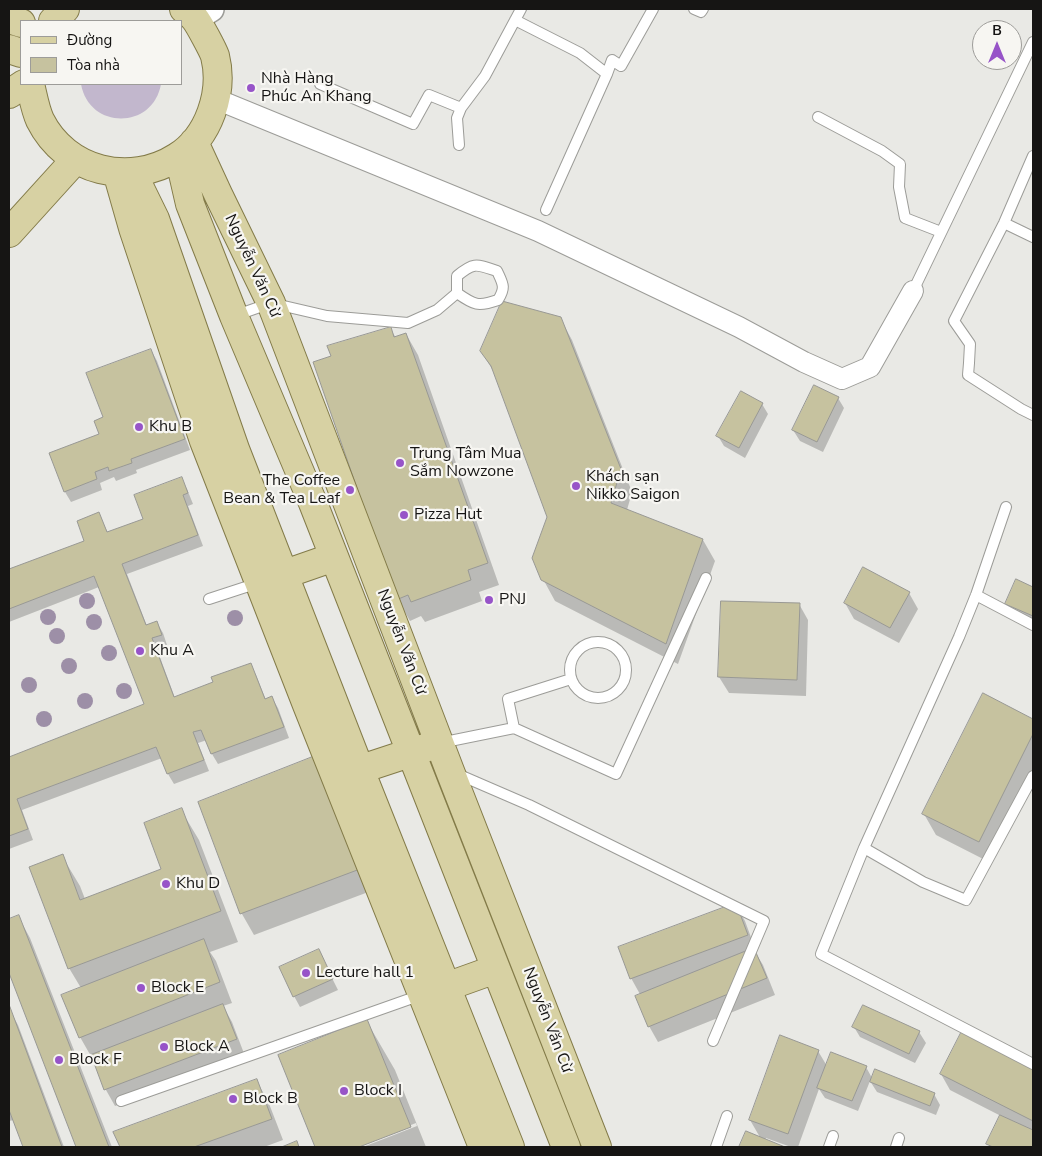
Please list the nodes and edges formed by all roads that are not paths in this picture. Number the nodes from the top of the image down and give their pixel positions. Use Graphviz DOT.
graph roads {
  1 [pos="65,9"];
  2 [pos="521,9"];
  3 [pos="653,9"];
  4 [pos="694,9"];
  5 [pos="703,9"];
  6 [pos="199,11"];
  7 [pos="54,20"];
  8 [pos="515,20"];
  9 [pos="1033,42"];
  10 [pos="607,74"];
  11 [pos="320,84"];
  12 [pos="22,85"];
  13 [pos="30,85"];
  14 [pos="9,94"];
  15 [pos="216,99"];
  16 [pos="461,108"];
  17 [pos="818,117"];
  18 [pos="459,145"];
  19 [pos="187,149"];
  20 [pos="1033,156"];
  21 [pos="76,159"];
  22 [pos="124,172"];
  23 [pos="546,210"];
  24 [pos="1004,223"];
  25 [pos="941,232"];
  26 [pos="9,233"];
  27 [pos="1033,237"];
  28 [pos="913,291"];
  29 [pos="457,292"];
  30 [pos="271,303"];
  31 [pos="234,316"];
  32 [pos="1033,415"];
  33 [pos="344,492"];
  34 [pos="313,503"];
  35 [pos="1006,507"];
  36 [pos="334,557"];
  37 [pos="271,578"];
  38 [pos="706,578"];
  39 [pos="976,595"];
  40 [pos="209,599"];
  41 [pos="1033,625"];
  42 [pos="571,679"];
  43 [pos="514,728"];
  44 [pos="439,743"];
  45 [pos="411,752"];
  46 [pos="450,771"];
  47 [pos="348,774"];
  48 [pos="1033,776"];
  49 [pos="864,848"];
  50 [pos="496,969"];
  51 [pos="434,991"];
  52 [pos="713,1041"];
  53 [pos="1033,1064"];
  54 [pos="121,1101"];
  55 [pos="727,1116"];
  56 [pos="833,1136"];
  57 [pos="483,1147"];
  58 [pos="510,1147"];
  59 [pos="566,1147"];
  60 [pos="597,1147"];
  61 [pos="716,1147"];
  62 [pos="829,1147"];
  1 -- 7 [label="main road"];
  2 -- 8 [label="lane"];
  3 -- 10 [label="lane"];
  4 -- 5 [label="lane"];
  6 -- 15 [label="main road"];
  8 -- 10 [label="lane"];
  8 -- 16 [label="lane"];
  9 -- 25 [label="lane"];
  10 -- 23 [label="lane"];
  11 -- 16 [label="lane"];
  12 -- 14 [label="main road"];
  13 -- 21 [label="main road"];
  15 -- 19 [label="main road"];
  15 -- 28 [label="street"];
  16 -- 18 [label="lane"];
  17 -- 25 [label="lane"];
  19 -- 22 [label="main road"];
  19 -- 30 [label="main road, Nguyễn Văn Cừ"];
  19 -- 31 [label="main road, Nguyễn Văn Cừ"];
  20 -- 24 [label="lane"];
  21 -- 22 [label="main road"];
  21 -- 26 [label="main road"];
  22 -- 37 [label="main road"];
  24 -- 27 [label="lane"];
  24 -- 32 [label="lane"];
  25 -- 28 [label="lane"];
  29 -- 29 [label="lane"];
  29 -- 30 [label="lane"];
  30 -- 31 [label="lane"];
  30 -- 33 [label="main road, Nguyễn Văn Cừ"];
  31 -- 34 [label="main road, Nguyễn Văn Cừ"];
  33 -- 34 [label="main road"];
  33 -- 44 [label="main road, Nguyễn Văn Cừ"];
  34 -- 36 [label="main road, Nguyễn Văn Cừ"];
  35 -- 39 [label="lane"];
  36 -- 37 [label="main road"];
  36 -- 45 [label="main road, Nguyễn Văn Cừ"];
  37 -- 40 [label="lane"];
  37 -- 47 [label="main road"];
  38 -- 43 [label="lane"];
  39 -- 41 [label="lane"];
  39 -- 49 [label="lane"];
  42 -- 42 [label="lane"];
  42 -- 43 [label="lane"];
  43 -- 44 [label="lane"];
  44 -- 45 [label="main road"];
  44 -- 46 [label="main road, Nguyễn Văn Cừ"];
  45 -- 47 [label="main road"];
  45 -- 50 [label="main road, Nguyễn Văn Cừ"];
  46 -- 52 [label="lane"];
  46 -- 60 [label="main road, Nguyễn Văn Cừ"];
  47 -- 51 [label="main road"];
  48 -- 49 [label="lane"];
  49 -- 53 [label="lane"];
  50 -- 51 [label="main road"];
  50 -- 59 [label="main road, Nguyễn Văn Cừ"];
  51 -- 54 [label="lane"];
  51 -- 57 [label="main road"];
  51 -- 58 [label="main road"];
  55 -- 61 [label="lane"];
  56 -- 62 [label="lane"];
}
